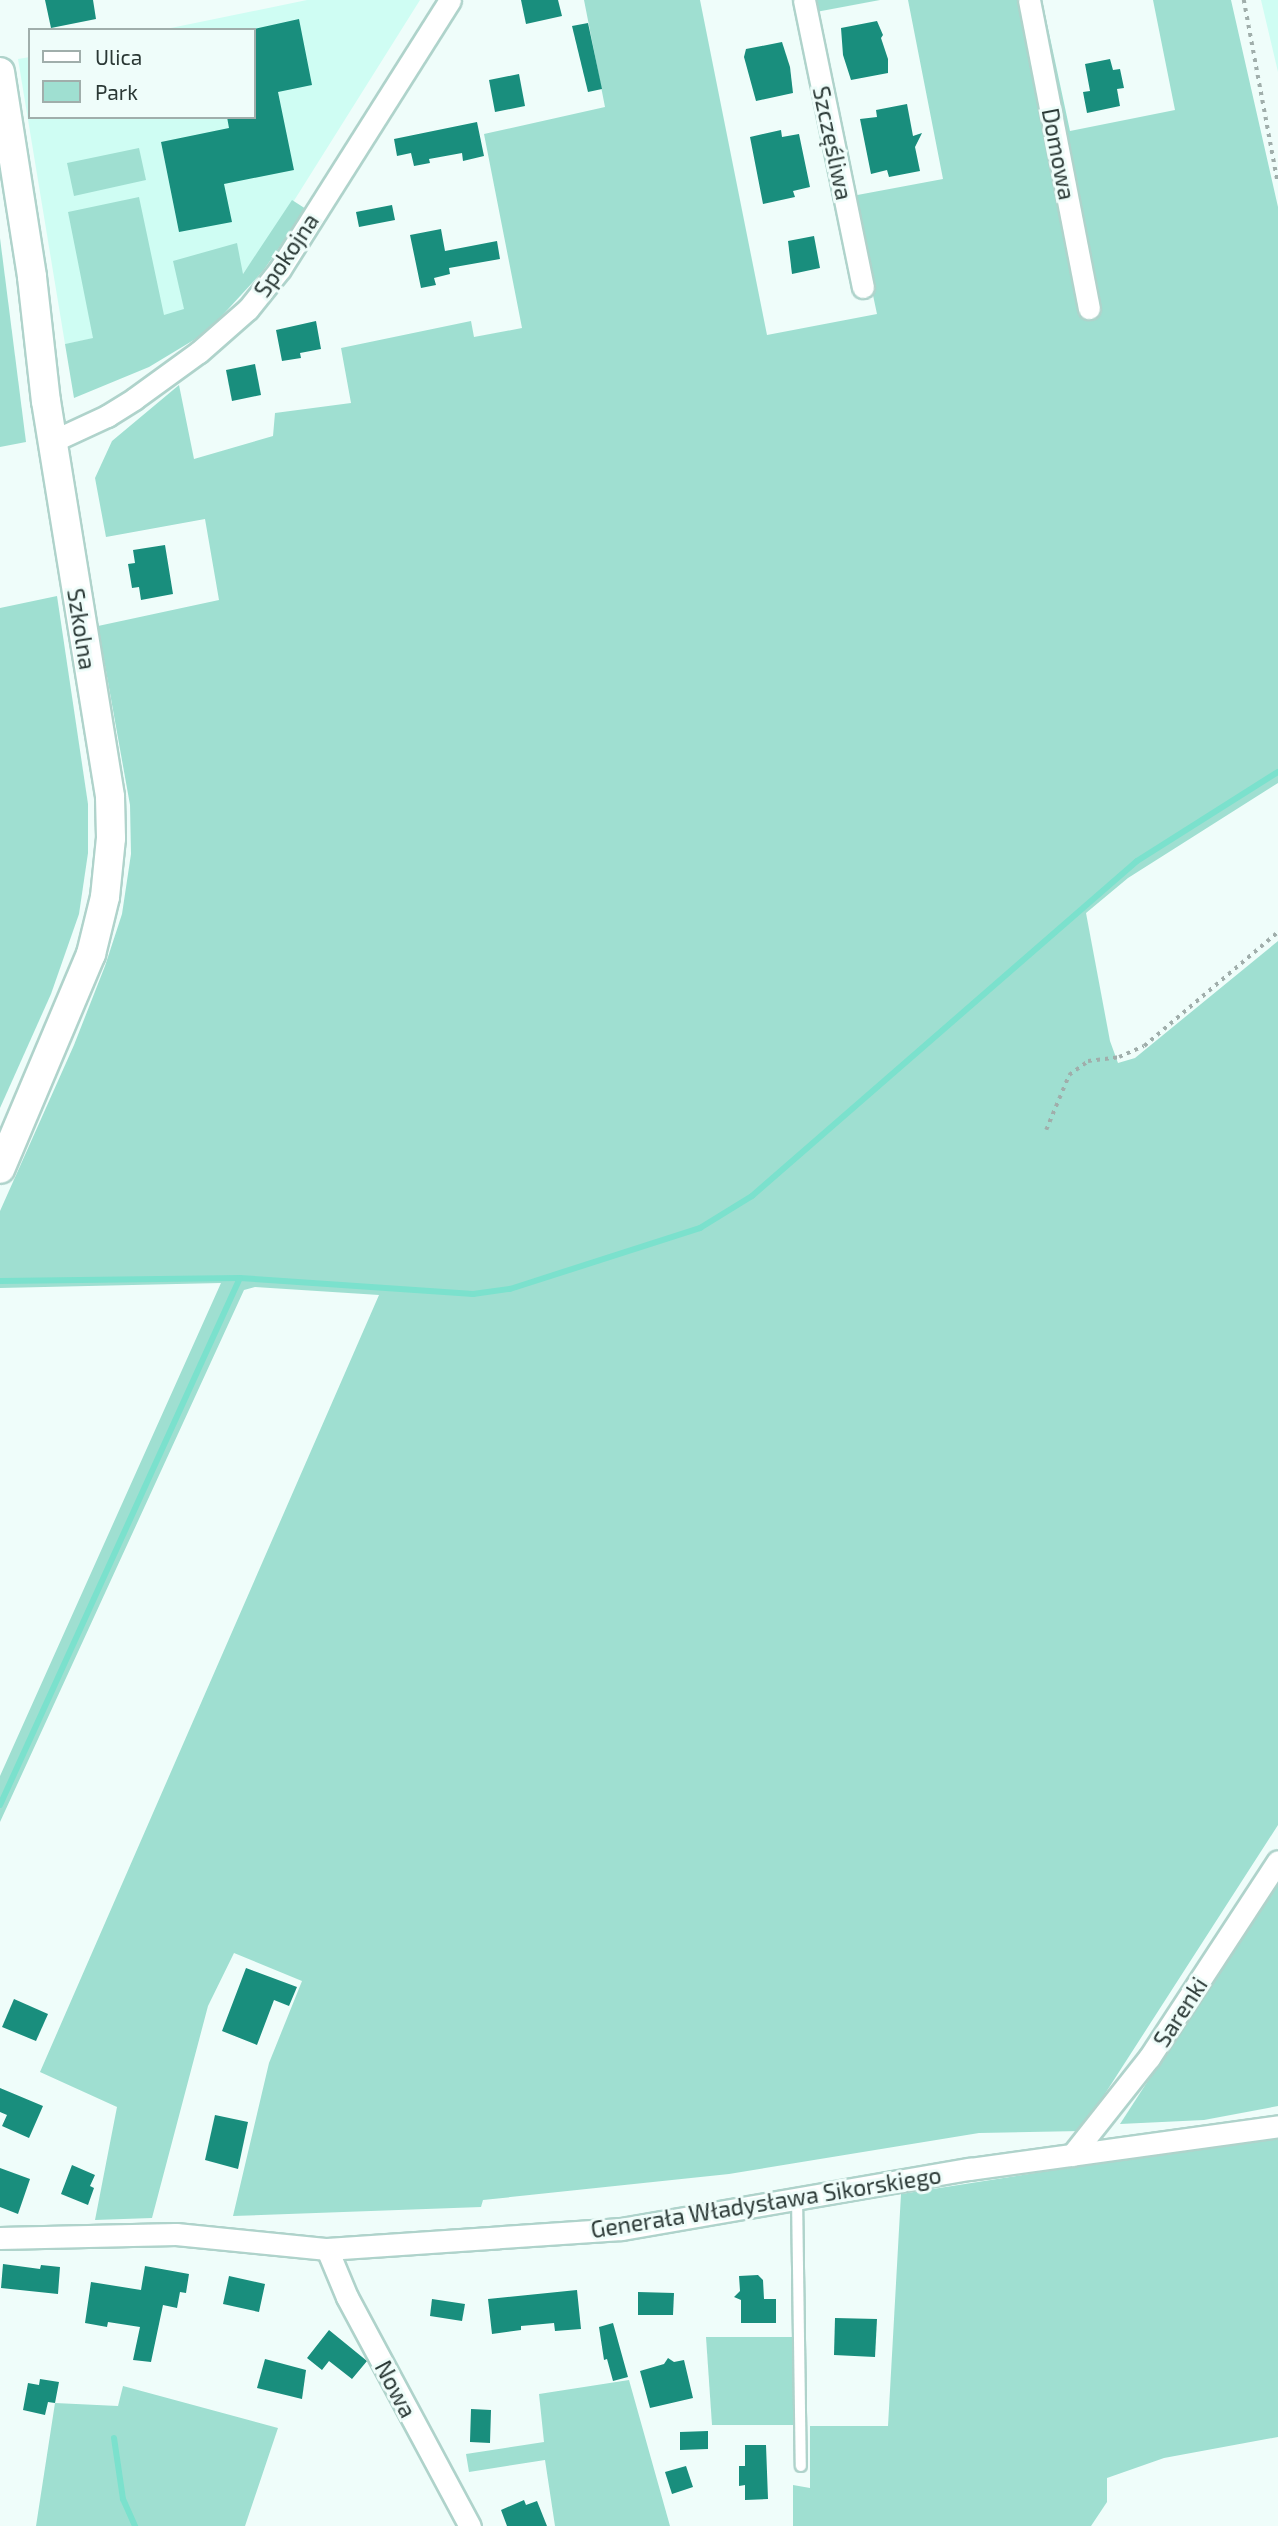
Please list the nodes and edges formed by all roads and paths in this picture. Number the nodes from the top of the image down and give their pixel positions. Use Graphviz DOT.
graph roads {
  1 [pos="450,0"];
  2 [pos="804,0"];
  3 [pos="1029,0"];
  4 [pos="1244,0"];
  5 [pos="0,72"];
  6 [pos="3,119"];
  7 [pos="1278,183"];
  8 [pos="863,287"];
  9 [pos="1089,308"];
  10 [pos="52,441"];
  11 [pos="1278,932"];
  12 [pos="1046,1130"];
  13 [pos="0,1169"];
  14 [pos="1278,1861"];
  15 [pos="1278,2126"];
  16 [pos="1072,2155"];
  17 [pos="797,2196"];
  18 [pos="0,2238"];
  19 [pos="327,2249"];
  20 [pos="801,2466"];
  21 [pos="470,2526"];
  1 -- 10 [label="street, Spokojna"];
  2 -- 8 [label="street, Szczęśliwa"];
  3 -- 9 [label="street, Domowa"];
  4 -- 7 [label="path"];
  5 -- 6 [label="street, Szkolna"];
  6 -- 10 [label="street, Szkolna"];
  10 -- 13 [label="street, Szkolna"];
  11 -- 12 [label="path"];
  14 -- 16 [label="street, Sarenki"];
  15 -- 16 [label="street, Generała Władysława Sikorskiego"];
  16 -- 17 [label="street, Generała Władysława Sikorskiego"];
  17 -- 19 [label="street, Generała Władysława Sikorskiego"];
  17 -- 20 [label="lane"];
  18 -- 19 [label="street, Generała Władysława Sikorskiego"];
  19 -- 21 [label="street, Nowa"];
}
